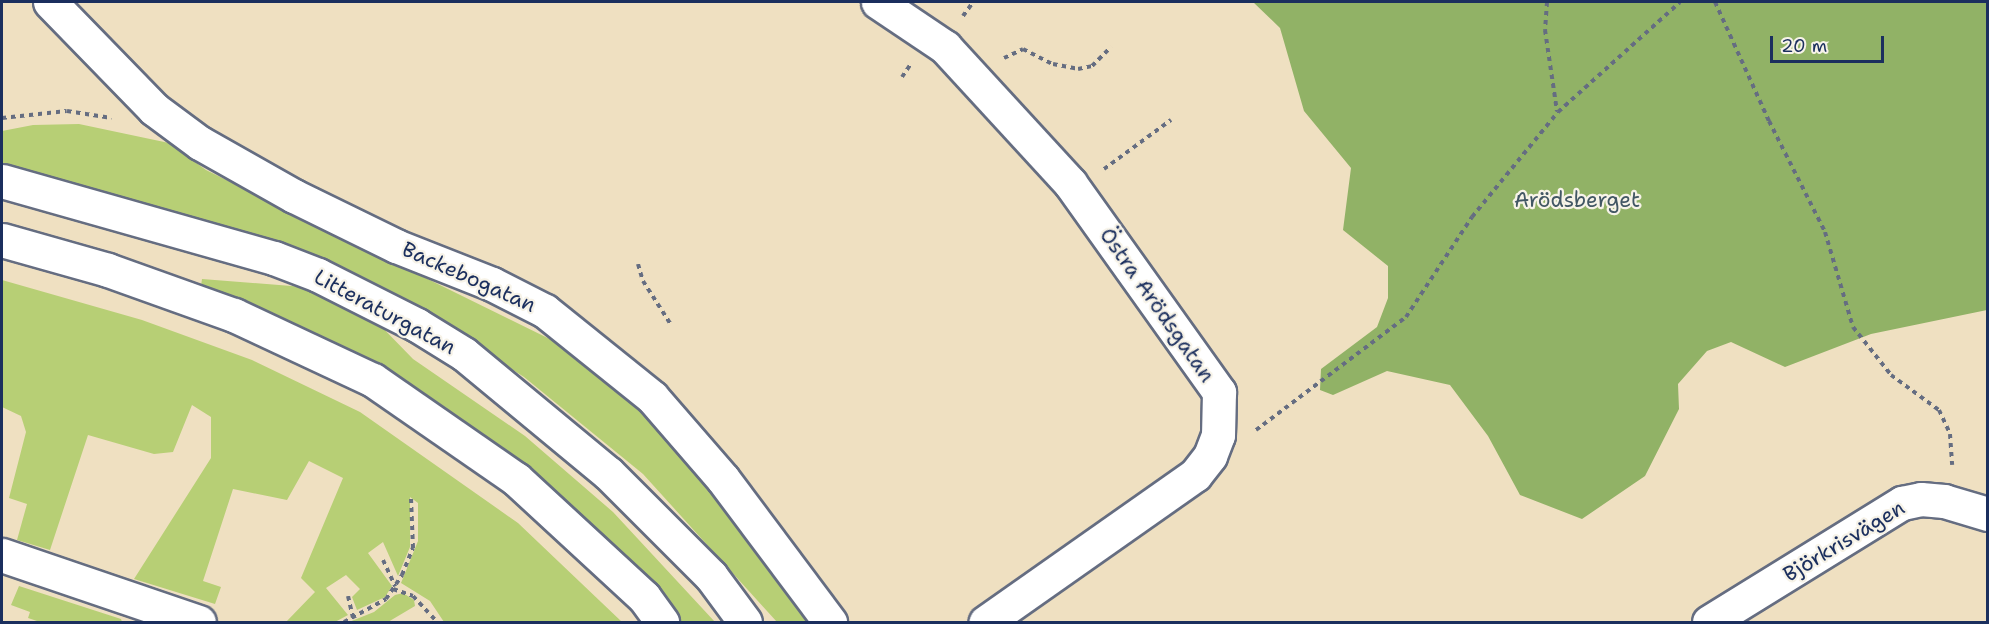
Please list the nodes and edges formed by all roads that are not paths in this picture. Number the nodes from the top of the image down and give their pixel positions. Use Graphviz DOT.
graph roads {
  1 [pos="50,2"];
  2 [pos="878,2"];
  3 [pos="2,181"];
  4 [pos="2,240"];
  5 [pos="1988,514"];
  6 [pos="2,555"];
  7 [pos="199,622"];
  8 [pos="662,622"];
  9 [pos="745,622"];
  10 [pos="830,622"];
  11 [pos="986,622"];
  12 [pos="1709,622"];
  1 -- 10 [label="street, Backebogatan"];
  2 -- 11 [label="street, Östra Arödsgatan"];
  3 -- 9 [label="street, Litteraturgatan"];
  4 -- 8 [label="street"];
  5 -- 12 [label="street, Björkrisvägen"];
  6 -- 7 [label="street"];
}
